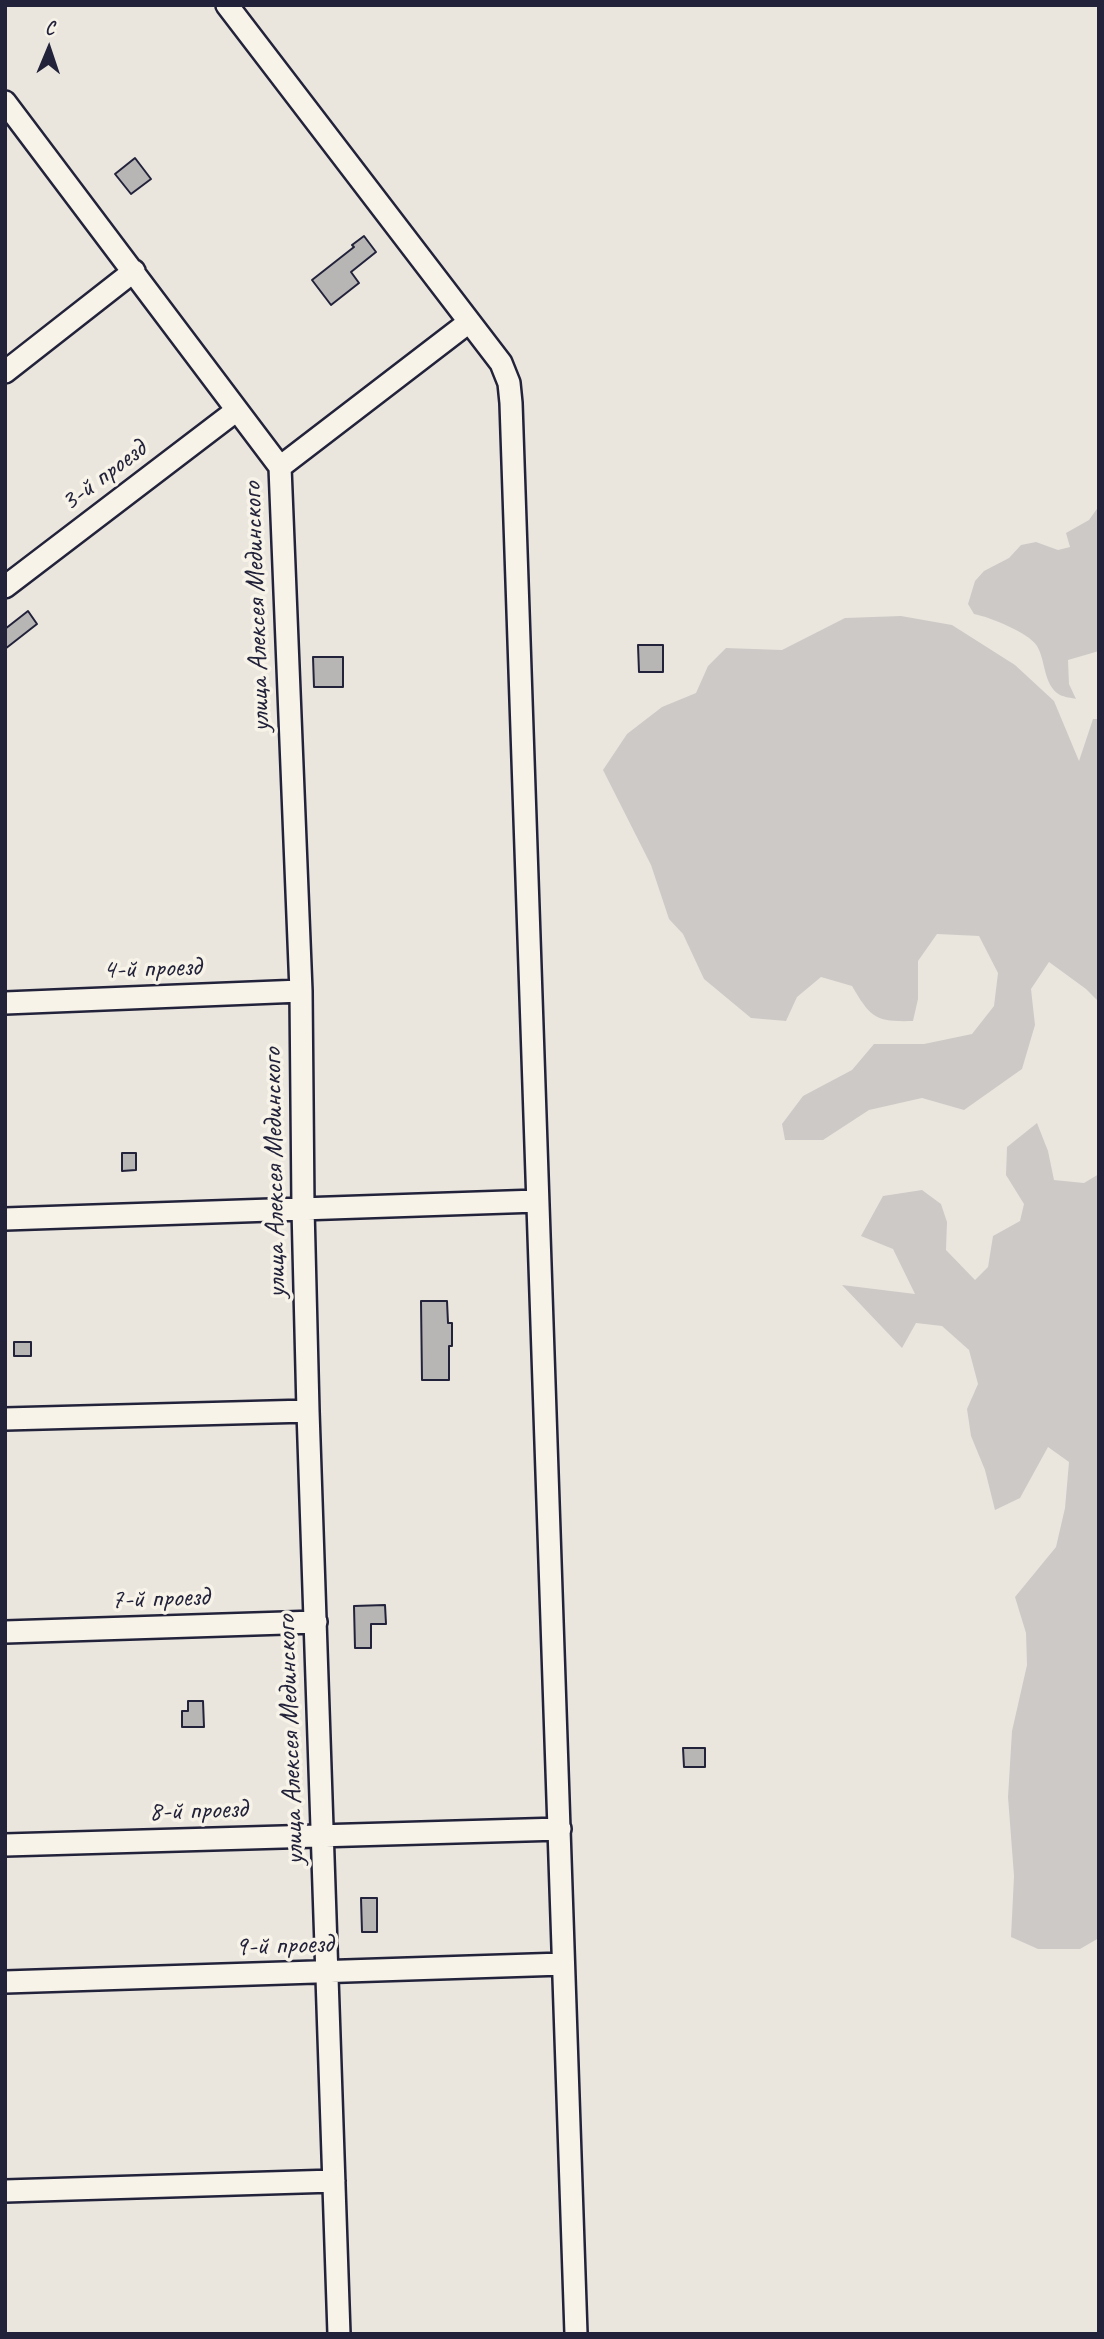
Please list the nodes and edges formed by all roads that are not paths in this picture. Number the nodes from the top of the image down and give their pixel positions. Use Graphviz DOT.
graph roads {
  1 [pos="227,5"];
  2 [pos="7,107"];
  3 [pos="134,271"];
  4 [pos="469,322"];
  5 [pos="5,372"];
  6 [pos="237,410"];
  7 [pos="280,467"];
  8 [pos="5,587"];
  9 [pos="301,991"];
  10 [pos="5,1003"];
  11 [pos="537,1201"];
  12 [pos="303,1208"];
  13 [pos="5,1219"];
  14 [pos="308,1411"];
  15 [pos="5,1419"];
  16 [pos="316,1622"];
  17 [pos="5,1632"];
  18 [pos="559,1829"];
  19 [pos="323,1835"];
  20 [pos="5,1845"];
  21 [pos="564,1964"];
  22 [pos="326,1972"];
  23 [pos="5,1982"];
  24 [pos="334,2180"];
  25 [pos="5,2191"];
  26 [pos="339,2334"];
  27 [pos="576,2334"];
  1 -- 4 [label="street"];
  2 -- 3 [label="street, улица Алексея Мединского"];
  3 -- 5 [label="street"];
  3 -- 6 [label="street, улица Алексея Мединского"];
  4 -- 7 [label="street"];
  4 -- 11 [label="street"];
  6 -- 7 [label="street, улица Алексея Мединского"];
  6 -- 8 [label="street, 3-й проезд"];
  7 -- 9 [label="street, улица Алексея Мединского"];
  9 -- 10 [label="street, 4-й проезд"];
  9 -- 12 [label="street, улица Алексея Мединского"];
  11 -- 12 [label="street"];
  11 -- 18 [label="street"];
  12 -- 13 [label="street"];
  12 -- 14 [label="street, улица Алексея Мединского"];
  14 -- 15 [label="street"];
  14 -- 16 [label="street, улица Алексея Мединского"];
  16 -- 17 [label="street, 7-й проезд"];
  16 -- 19 [label="street, улица Алексея Мединского"];
  18 -- 19 [label="street, 8-й проезд"];
  18 -- 21 [label="street"];
  19 -- 20 [label="street, 8-й проезд"];
  19 -- 22 [label="street, улица Алексея Мединского"];
  21 -- 22 [label="street, 9-й проезд"];
  21 -- 27 [label="street"];
  22 -- 23 [label="street, 9-й проезд"];
  22 -- 24 [label="street, улица Алексея Мединского"];
  24 -- 25 [label="street"];
  24 -- 26 [label="street, улица Алексея Мединского"];
}
